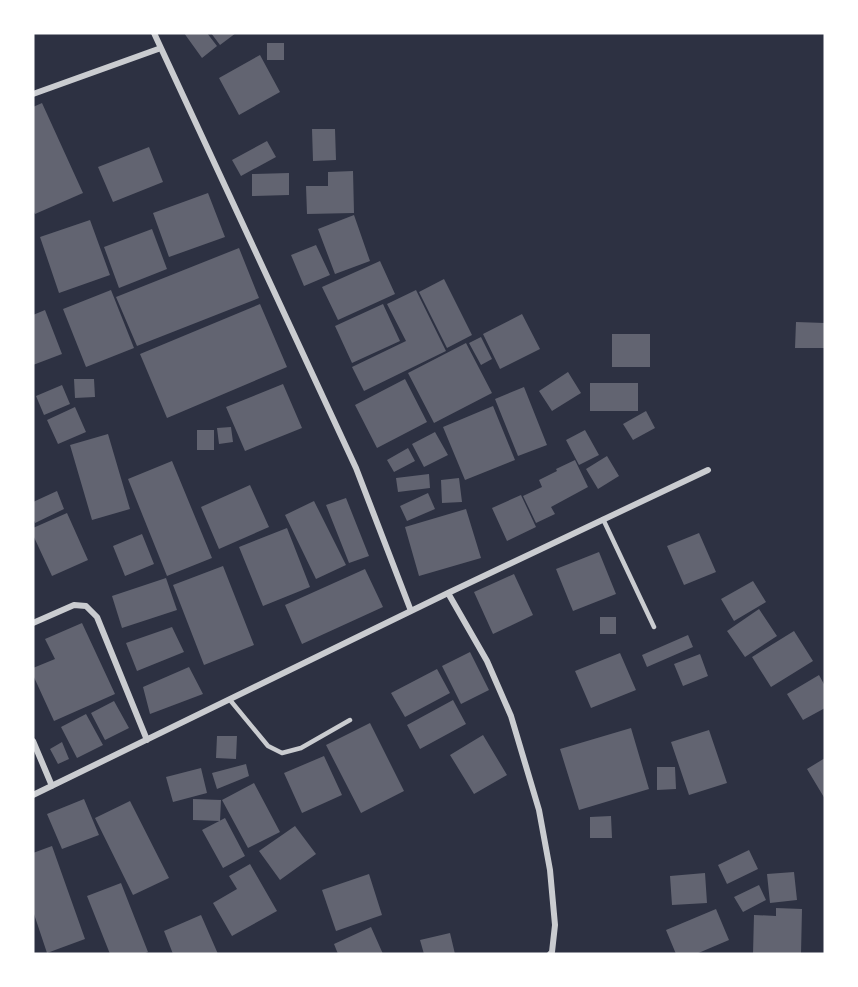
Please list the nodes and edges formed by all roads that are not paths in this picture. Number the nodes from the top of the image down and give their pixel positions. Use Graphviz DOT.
graph roads {
  1 [pos="154,33"];
  2 [pos="161,48"];
  3 [pos="33,94"];
  4 [pos="708,470"];
  5 [pos="603,519"];
  6 [pos="448,593"];
  7 [pos="411,611"];
  8 [pos="33,623"];
  9 [pos="654,627"];
  10 [pos="230,700"];
  11 [pos="350,720"];
  12 [pos="147,740"];
  13 [pos="33,741"];
  14 [pos="52,786"];
  15 [pos="33,795"];
  16 [pos="550,954"];
  1 -- 2 [label="street"];
  2 -- 3 [label="street"];
  2 -- 7 [label="street"];
  4 -- 5 [label="street"];
  5 -- 6 [label="street"];
  5 -- 9 [label="lane"];
  6 -- 7 [label="street"];
  6 -- 16 [label="street"];
  7 -- 10 [label="street"];
  8 -- 12 [label="street"];
  10 -- 11 [label="lane"];
  10 -- 12 [label="street"];
  12 -- 14 [label="street"];
  13 -- 14 [label="street"];
  14 -- 15 [label="street"];
}
